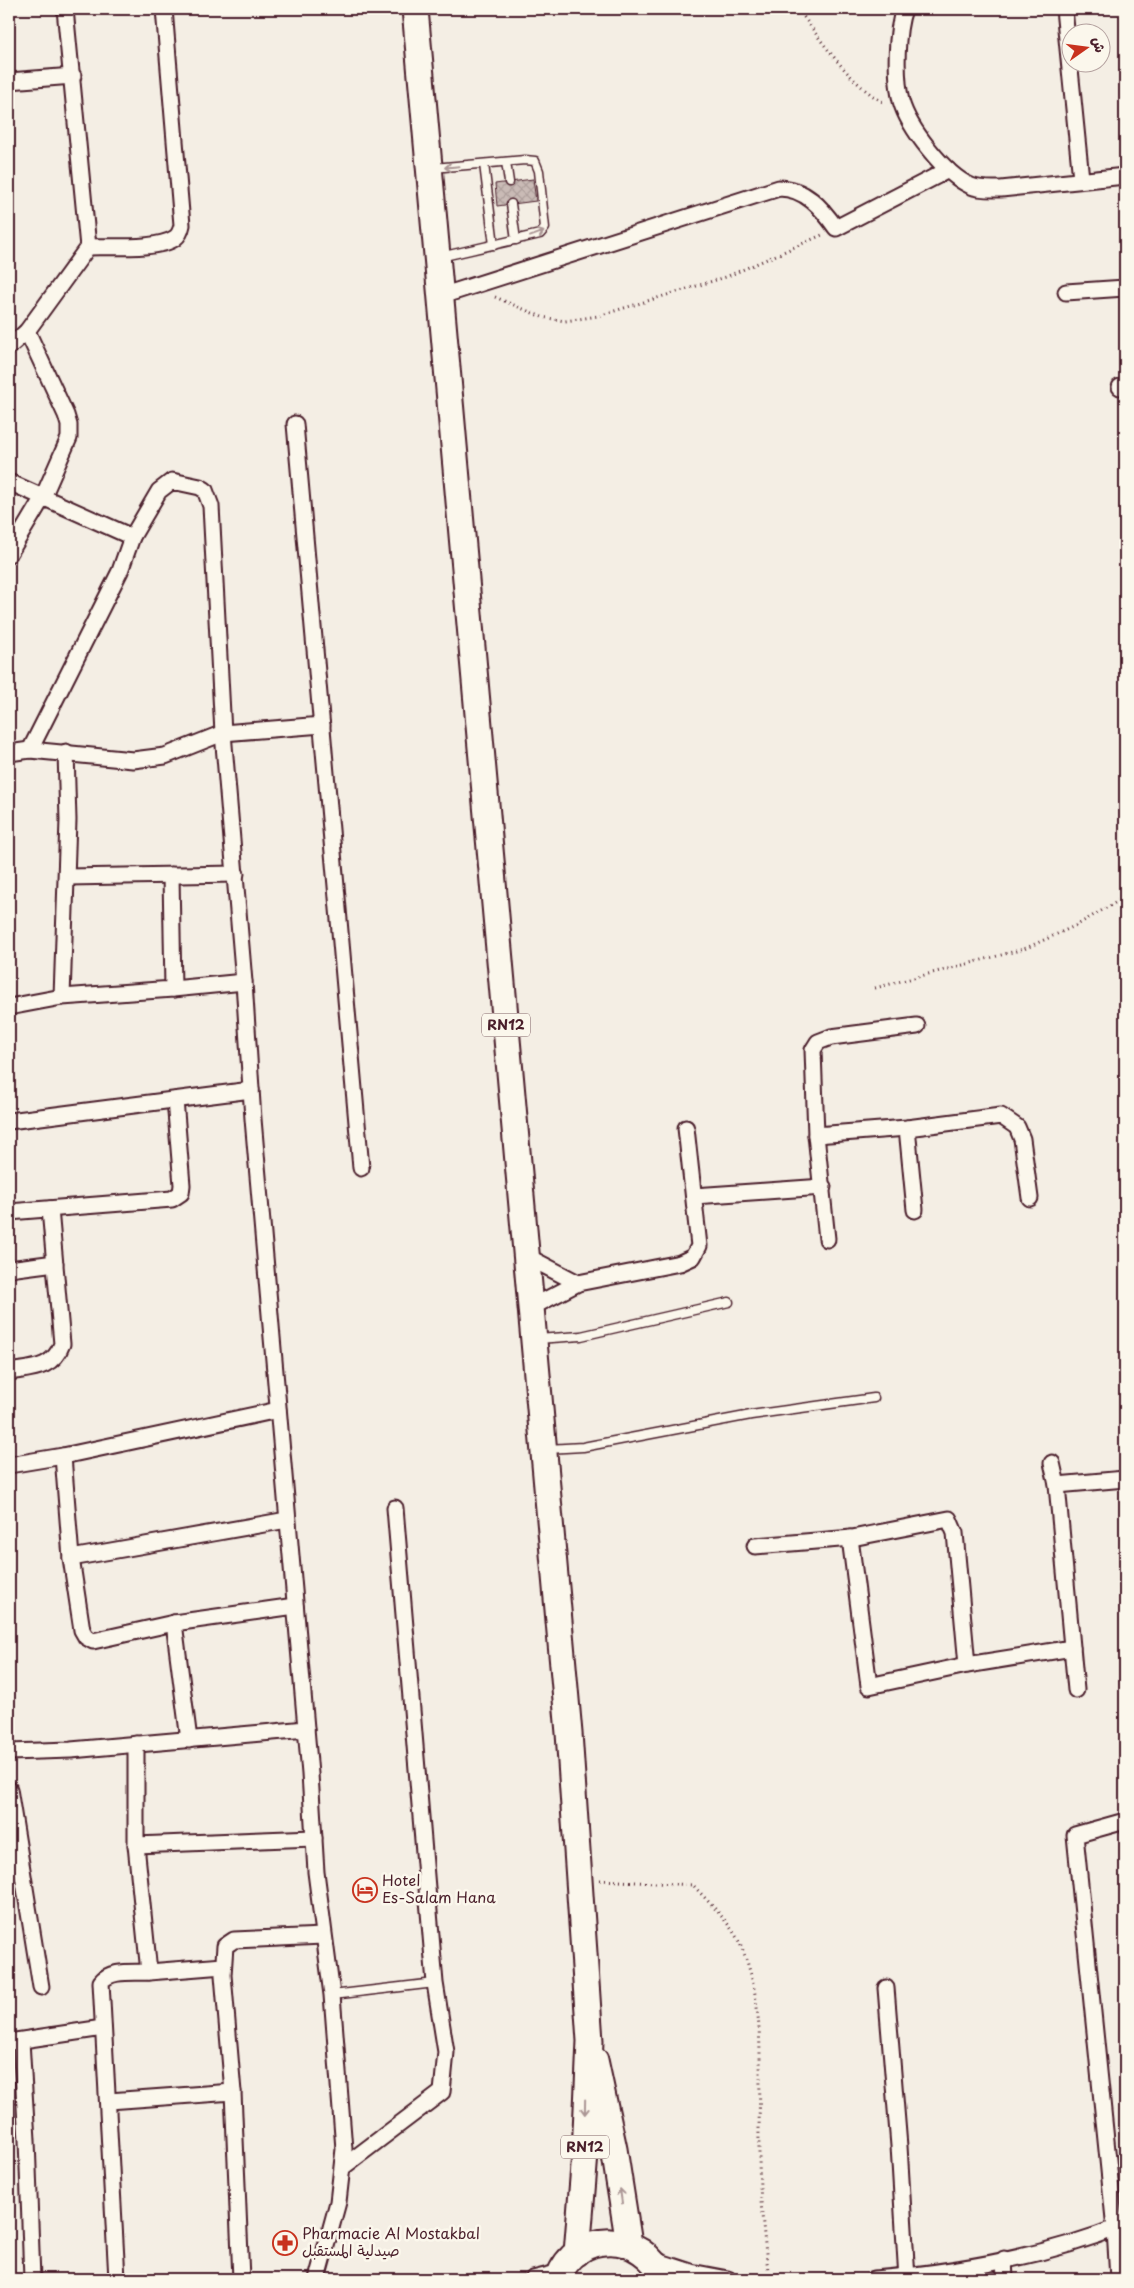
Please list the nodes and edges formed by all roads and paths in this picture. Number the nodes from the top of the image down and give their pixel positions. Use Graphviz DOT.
graph roads {
  1 [pos="65,9"];
  2 [pos="164,9"];
  3 [pos="415,9"];
  4 [pos="798,9"];
  5 [pos="904,9"];
  6 [pos="1064,9"];
  7 [pos="73,76"];
  8 [pos="9,81"];
  9 [pos="906,114"];
  10 [pos="506,162"];
  11 [pos="484,164"];
  12 [pos="429,168"];
  13 [pos="948,170"];
  14 [pos="1125,176"];
  15 [pos="1081,179"];
  16 [pos="509,182"];
  17 [pos="511,204"];
  18 [pos="836,228"];
  19 [pos="516,240"];
  20 [pos="494,245"];
  21 [pos="88,247"];
  22 [pos="438,258"];
  23 [pos="474,286"];
  24 [pos="1125,288"];
  25 [pos="1066,292"];
  26 [pos="441,296"];
  27 [pos="28,331"];
  28 [pos="9,347"];
  29 [pos="295,424"];
  30 [pos="9,482"];
  31 [pos="43,497"];
  32 [pos="132,537"];
  33 [pos="9,554"];
  34 [pos="322,725"];
  35 [pos="223,733"];
  36 [pos="30,750"];
  37 [pos="9,752"];
  38 [pos="66,752"];
  39 [pos="236,874"];
  40 [pos="171,875"];
  41 [pos="67,877"];
  42 [pos="1125,897"];
  43 [pos="244,982"];
  44 [pos="875,988"];
  45 [pos="173,989"];
  46 [pos="62,997"];
  47 [pos="9,1007"];
  48 [pos="917,1026"];
  49 [pos="251,1090"];
  50 [pos="175,1100"];
  51 [pos="9,1121"];
  52 [pos="686,1128"];
  53 [pos="907,1128"];
  54 [pos="816,1135"];
  55 [pos="361,1168"];
  56 [pos="823,1187"];
  57 [pos="694,1196"];
  58 [pos="1030,1198"];
  59 [pos="50,1209"];
  60 [pos="915,1210"];
  61 [pos="9,1212"];
  62 [pos="827,1239"];
  63 [pos="526,1256"];
  64 [pos="55,1263"];
  65 [pos="9,1269"];
  66 [pos="578,1283"];
  67 [pos="730,1302"];
  68 [pos="532,1307"];
  69 [pos="535,1339"];
  70 [pos="9,1372"];
  71 [pos="874,1398"];
  72 [pos="278,1410"];
  73 [pos="543,1449"];
  74 [pos="63,1456"];
  75 [pos="1052,1463"];
  76 [pos="9,1465"];
  77 [pos="1125,1479"];
  78 [pos="1057,1485"];
  79 [pos="394,1508"];
  80 [pos="287,1520"];
  81 [pos="850,1538"];
  82 [pos="756,1546"];
  83 [pos="71,1558"];
  84 [pos="295,1606"];
  85 [pos="174,1623"];
  86 [pos="1072,1648"];
  87 [pos="967,1664"];
  88 [pos="1076,1690"];
  89 [pos="306,1729"];
  90 [pos="189,1740"];
  91 [pos="136,1744"];
  92 [pos="9,1752"];
  93 [pos="9,1790"];
  94 [pos="1125,1821"];
  95 [pos="314,1838"];
  96 [pos="136,1845"];
  97 [pos="14,1852"];
  98 [pos="578,1879"];
  99 [pos="323,1936"];
  100 [pos="223,1966"];
  101 [pos="149,1972"];
  102 [pos="435,1983"];
  103 [pos="41,1987"];
  104 [pos="886,1988"];
  105 [pos="332,1995"];
  106 [pos="103,2028"];
  107 [pos="590,2041"];
  108 [pos="15,2042"];
  109 [pos="233,2092"];
  110 [pos="109,2101"];
  111 [pos="343,2167"];
  112 [pos="1120,2227"];
  113 [pos="628,2244"];
  114 [pos="577,2253"];
  115 [pos="1004,2259"];
  116 [pos="657,2269"];
  117 [pos="559,2276"];
  118 [pos="906,2277"];
  119 [pos="32,2279"];
  120 [pos="118,2279"];
  121 [pos="241,2279"];
  122 [pos="317,2279"];
  123 [pos="533,2279"];
  124 [pos="728,2279"];
  125 [pos="769,2279"];
  126 [pos="874,2279"];
  127 [pos="1006,2279"];
  128 [pos="1118,2279"];
  1 -- 7 [label="street"];
  2 -- 21 [label="street"];
  3 -- 12 [label="main road, RN12"];
  4 -- 9 [label="path"];
  5 -- 9 [label="street"];
  6 -- 15 [label="street"];
  7 -- 8 [label="street"];
  7 -- 21 [label="street"];
  9 -- 13 [label="street"];
  10 -- 11 [label="lane"];
  10 -- 16 [label="lane"];
  19 -- 10 [label="lane, one-way"];
  11 -- 12 [label="lane, one-way"];
  11 -- 20 [label="lane"];
  12 -- 22 [label="main road, RN12"];
  13 -- 15 [label="street"];
  13 -- 18 [label="street"];
  14 -- 15 [label="street"];
  17 -- 19 [label="lane"];
  18 -- 23 [label="path"];
  18 -- 23 [label="street"];
  19 -- 20 [label="lane"];
  20 -- 22 [label="lane"];
  21 -- 27 [label="street"];
  22 -- 26 [label="main road, RN12"];
  23 -- 26 [label="street"];
  24 -- 25 [label="street"];
  26 -- 63 [label="main road, RN12"];
  27 -- 28 [label="street"];
  27 -- 31 [label="street"];
  29 -- 34 [label="street"];
  30 -- 31 [label="street"];
  31 -- 32 [label="street"];
  31 -- 33 [label="street"];
  32 -- 35 [label="street"];
  32 -- 36 [label="street"];
  34 -- 35 [label="street"];
  34 -- 55 [label="street"];
  35 -- 38 [label="street"];
  35 -- 39 [label="street"];
  36 -- 37 [label="street"];
  36 -- 38 [label="street"];
  38 -- 41 [label="street"];
  39 -- 40 [label="street"];
  39 -- 43 [label="street"];
  40 -- 41 [label="street"];
  40 -- 45 [label="street"];
  41 -- 46 [label="street"];
  42 -- 44 [label="path"];
  43 -- 45 [label="street"];
  43 -- 49 [label="street"];
  45 -- 46 [label="street"];
  46 -- 47 [label="street"];
  48 -- 54 [label="street"];
  49 -- 50 [label="street"];
  49 -- 72 [label="street"];
  50 -- 51 [label="street"];
  50 -- 59 [label="street"];
  52 -- 57 [label="street"];
  53 -- 54 [label="street"];
  53 -- 58 [label="street"];
  53 -- 60 [label="street"];
  54 -- 56 [label="street"];
  56 -- 57 [label="street"];
  56 -- 62 [label="street"];
  57 -- 66 [label="street"];
  59 -- 61 [label="street"];
  59 -- 64 [label="street"];
  63 -- 66 [label="street"];
  63 -- 68 [label="main road, RN12"];
  64 -- 65 [label="street"];
  64 -- 70 [label="street"];
  66 -- 68 [label="street"];
  67 -- 69 [label="lane"];
  68 -- 69 [label="main road, RN12"];
  69 -- 73 [label="main road, RN12"];
  71 -- 73 [label="lane"];
  72 -- 74 [label="street"];
  72 -- 80 [label="street"];
  73 -- 98 [label="main road, RN12"];
  74 -- 76 [label="street"];
  74 -- 83 [label="street"];
  75 -- 78 [label="street"];
  77 -- 78 [label="street"];
  78 -- 86 [label="street"];
  79 -- 102 [label="street"];
  80 -- 83 [label="street"];
  80 -- 84 [label="street"];
  81 -- 82 [label="street"];
  81 -- 87 [label="street"];
  81 -- 87 [label="street"];
  83 -- 85 [label="street"];
  84 -- 85 [label="street"];
  84 -- 89 [label="street"];
  85 -- 90 [label="street"];
  86 -- 87 [label="street"];
  86 -- 88 [label="street"];
  89 -- 90 [label="street"];
  89 -- 95 [label="street"];
  90 -- 91 [label="street"];
  91 -- 92 [label="street"];
  91 -- 96 [label="street"];
  93 -- 97 [label="street"];
  94 -- 112 [label="street"];
  95 -- 96 [label="street"];
  95 -- 99 [label="street"];
  96 -- 101 [label="street"];
  97 -- 103 [label="street"];
  98 -- 107 [label="main road, RN12"];
  98 -- 125 [label="path"];
  99 -- 100 [label="street"];
  99 -- 105 [label="street"];
  100 -- 101 [label="street"];
  100 -- 109 [label="street"];
  101 -- 106 [label="street"];
  102 -- 105 [label="lane"];
  102 -- 111 [label="street"];
  104 -- 118 [label="street"];
  105 -- 111 [label="street"];
  106 -- 108 [label="street"];
  106 -- 110 [label="street"];
  113 -- 107 [label="main road, RN12, one-way"];
  107 -- 114 [label="main road, RN12, one-way"];
  108 -- 119 [label="street"];
  109 -- 110 [label="street"];
  109 -- 121 [label="street"];
  110 -- 120 [label="street"];
  111 -- 122 [label="street"];
  112 -- 115 [label="street"];
  112 -- 128 [label="street"];
  113 -- 114 [label="main road"];
  113 -- 116 [label="main road"];
  114 -- 117 [label="main road"];
  115 -- 118 [label="street"];
  115 -- 127 [label="street"];
  116 -- 124 [label="street"];
  117 -- 123 [label="street"];
  118 -- 126 [label="street"];
}
